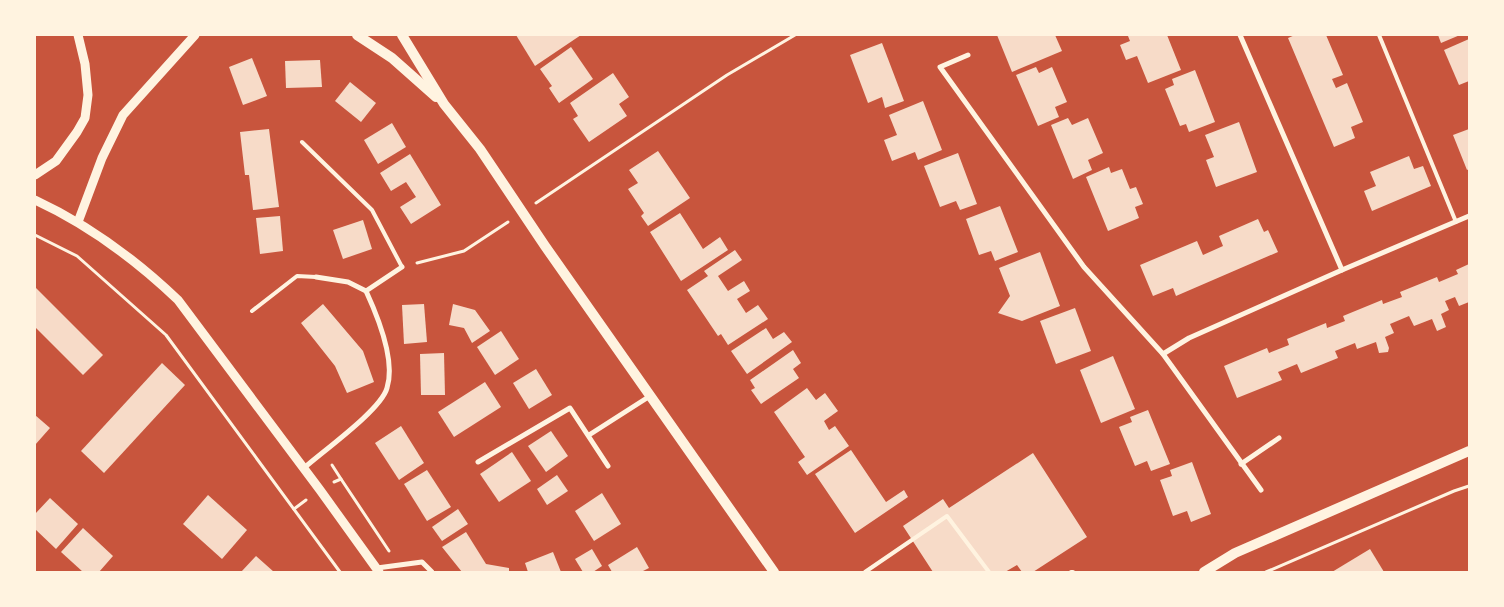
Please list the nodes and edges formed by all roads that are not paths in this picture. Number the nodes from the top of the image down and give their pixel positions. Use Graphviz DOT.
graph roads {
  1 [pos="78,35"];
  2 [pos="195,35"];
  3 [pos="356,35"];
  4 [pos="402,35"];
  5 [pos="1240,35"];
  6 [pos="1379,35"];
  7 [pos="968,55"];
  8 [pos="444,104"];
  9 [pos="302,142"];
  10 [pos="35,175"];
  11 [pos="35,200"];
  12 [pos="1469,216"];
  13 [pos="78,222"];
  14 [pos="1456,222"];
  15 [pos="402,267"];
  16 [pos="1342,270"];
  17 [pos="316,278"];
  18 [pos="366,291"];
  19 [pos="252,311"];
  20 [pos="1163,354"];
  21 [pos="651,395"];
  22 [pos="589,435"];
  23 [pos="1279,438"];
  24 [pos="1469,451"];
  25 [pos="478,462"];
  26 [pos="1241,464"];
  27 [pos="608,466"];
  28 [pos="304,468"];
  29 [pos="1261,490"];
  30 [pos="378,570"];
  31 [pos="432,572"];
  32 [pos="774,572"];
  33 [pos="865,572"];
  34 [pos="989,572"];
  35 [pos="1204,572"];
  1 -- 10 [label="street"];
  2 -- 13 [label="street"];
  3 -- 8 [label="main road"];
  4 -- 8 [label="main road"];
  5 -- 16 [label="street"];
  6 -- 14 [label="lane"];
  7 -- 20 [label="street"];
  8 -- 21 [label="main road"];
  9 -- 15 [label="lane"];
  11 -- 13 [label="street"];
  12 -- 14 [label="street"];
  13 -- 28 [label="street"];
  14 -- 16 [label="street"];
  15 -- 18 [label="street"];
  16 -- 20 [label="street"];
  17 -- 18 [label="street"];
  17 -- 19 [label="lane"];
  18 -- 28 [label="street"];
  20 -- 26 [label="street"];
  21 -- 22 [label="street"];
  21 -- 32 [label="main road"];
  22 -- 25 [label="street"];
  22 -- 27 [label="street"];
  23 -- 26 [label="street"];
  24 -- 35 [label="main road"];
  26 -- 29 [label="street"];
  28 -- 30 [label="street"];
  30 -- 31 [label="street"];
  33 -- 34 [label="lane"];
}
